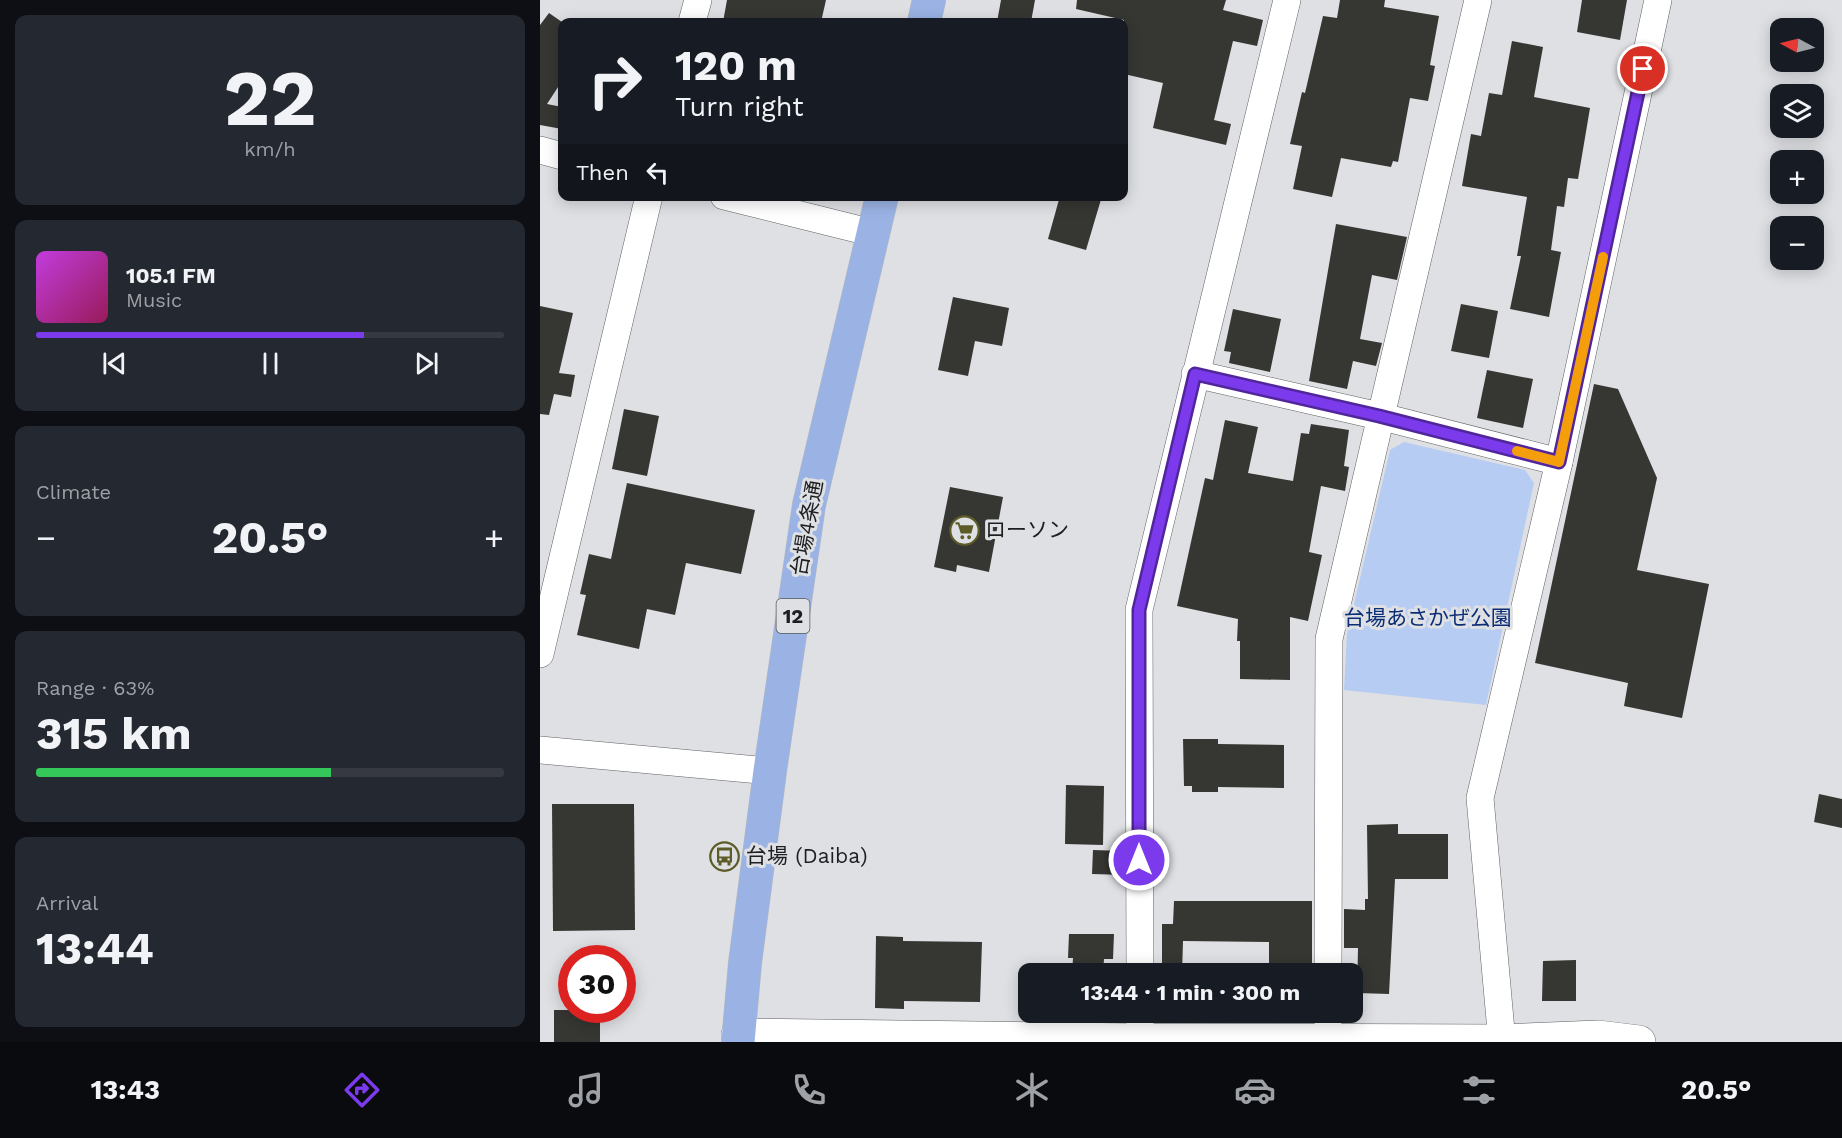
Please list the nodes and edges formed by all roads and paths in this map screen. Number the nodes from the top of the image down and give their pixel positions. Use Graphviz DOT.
graph roads {
  1 [pos="698,0"];
  2 [pos="929,0"];
  3 [pos="1287,0"];
  4 [pos="1478,0"];
  5 [pos="1658,0"];
  6 [pos="693,18"];
  7 [pos="925,18"];
  8 [pos="540,150"];
  9 [pos="558,155"];
  10 [pos="648,201"];
  11 [pos="744,201"];
  12 [pos="881,201"];
  13 [pos="873,233"];
  14 [pos="1195,374"];
  15 [pos="1379,416"];
  16 [pos="1559,462"];
  17 [pos="540,654"];
  18 [pos="540,750"];
  19 [pos="770,771"];
  20 [pos="1140,963"];
  21 [pos="1328,963"];
  22 [pos="1140,1031"];
  23 [pos="1328,1031"];
  24 [pos="738,1038"];
  25 [pos="1502,1041"];
  26 [pos="1639,1042"];
  1 -- 6 [label="street"];
  2 -- 7 [label="highway"];
  3 -- 14 [label="street"];
  4 -- 15 [label="street"];
  5 -- 16 [label="street"];
  8 -- 9 [label="street"];
  10 -- 17 [label="street"];
  11 -- 13 [label="street"];
  12 -- 13 [label="highway, 台場4条通 / 12"];
  13 -- 19 [label="highway, 台場4条通 / 12"];
  14 -- 15 [label="street"];
  14 -- 20 [label="street"];
  15 -- 16 [label="street"];
  15 -- 21 [label="street"];
  16 -- 25 [label="street"];
  18 -- 19 [label="street"];
  19 -- 24 [label="highway, 台場4条通 / 12"];
  22 -- 23 [label="street"];
  22 -- 24 [label="street"];
  23 -- 25 [label="street"];
  25 -- 26 [label="street"];
}
